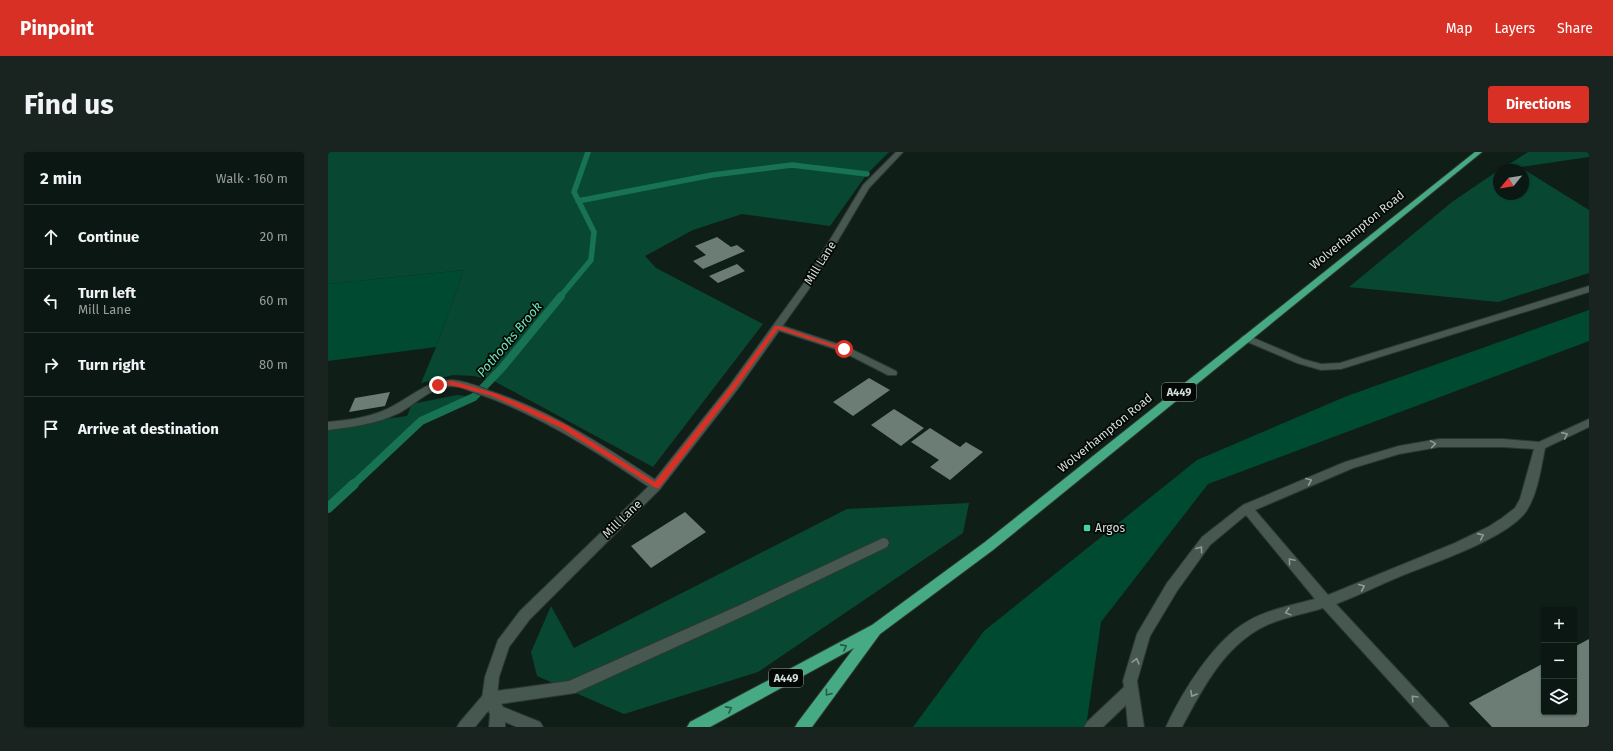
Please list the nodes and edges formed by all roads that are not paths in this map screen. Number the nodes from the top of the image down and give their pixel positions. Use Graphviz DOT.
graph roads {
  1 [pos="900,152"];
  2 [pos="1479,152"];
  3 [pos="1589,289"];
  4 [pos="777,327"];
  5 [pos="1246,338"];
  6 [pos="892,373"];
  7 [pos="1589,424"];
  8 [pos="328,426"];
  9 [pos="1540,446"];
  10 [pos="656,486"];
  11 [pos="1247,508"];
  12 [pos="884,543"];
  13 [pos="1326,602"];
  14 [pos="877,629"];
  15 [pos="1132,689"];
  16 [pos="489,699"];
  17 [pos="498,712"];
  18 [pos="465,727"];
  19 [pos="497,727"];
  20 [pos="536,727"];
  21 [pos="695,727"];
  22 [pos="803,727"];
  23 [pos="1092,727"];
  24 [pos="1136,727"];
  25 [pos="1174,727"];
  26 [pos="1441,727"];
  1 -- 4 [label="street, Mill Lane"];
  2 -- 5 [label="highway, Wolverhampton Road / A449"];
  3 -- 5 [label="street"];
  4 -- 6 [label="street"];
  4 -- 10 [label="street, Mill Lane"];
  5 -- 14 [label="highway, Wolverhampton Road / A449"];
  9 -- 7 [label="street, one-way"];
  8 -- 10 [label="street"];
  11 -- 9 [label="street, one-way"];
  13 -- 9 [label="street, one-way"];
  10 -- 16 [label="street, Mill Lane"];
  13 -- 11 [label="street, one-way"];
  15 -- 11 [label="street, one-way"];
  12 -- 16 [label="street"];
  13 -- 25 [label="street, one-way"];
  26 -- 13 [label="street, one-way"];
  21 -- 14 [label="highway, Wolverhampton Road / A449, one-way"];
  14 -- 22 [label="highway, Wolverhampton Road / A449, one-way"];
  15 -- 23 [label="street"];
  15 -- 24 [label="street"];
  16 -- 17 [label="street"];
  16 -- 18 [label="street"];
  17 -- 19 [label="street"];
  17 -- 20 [label="street"];
}
